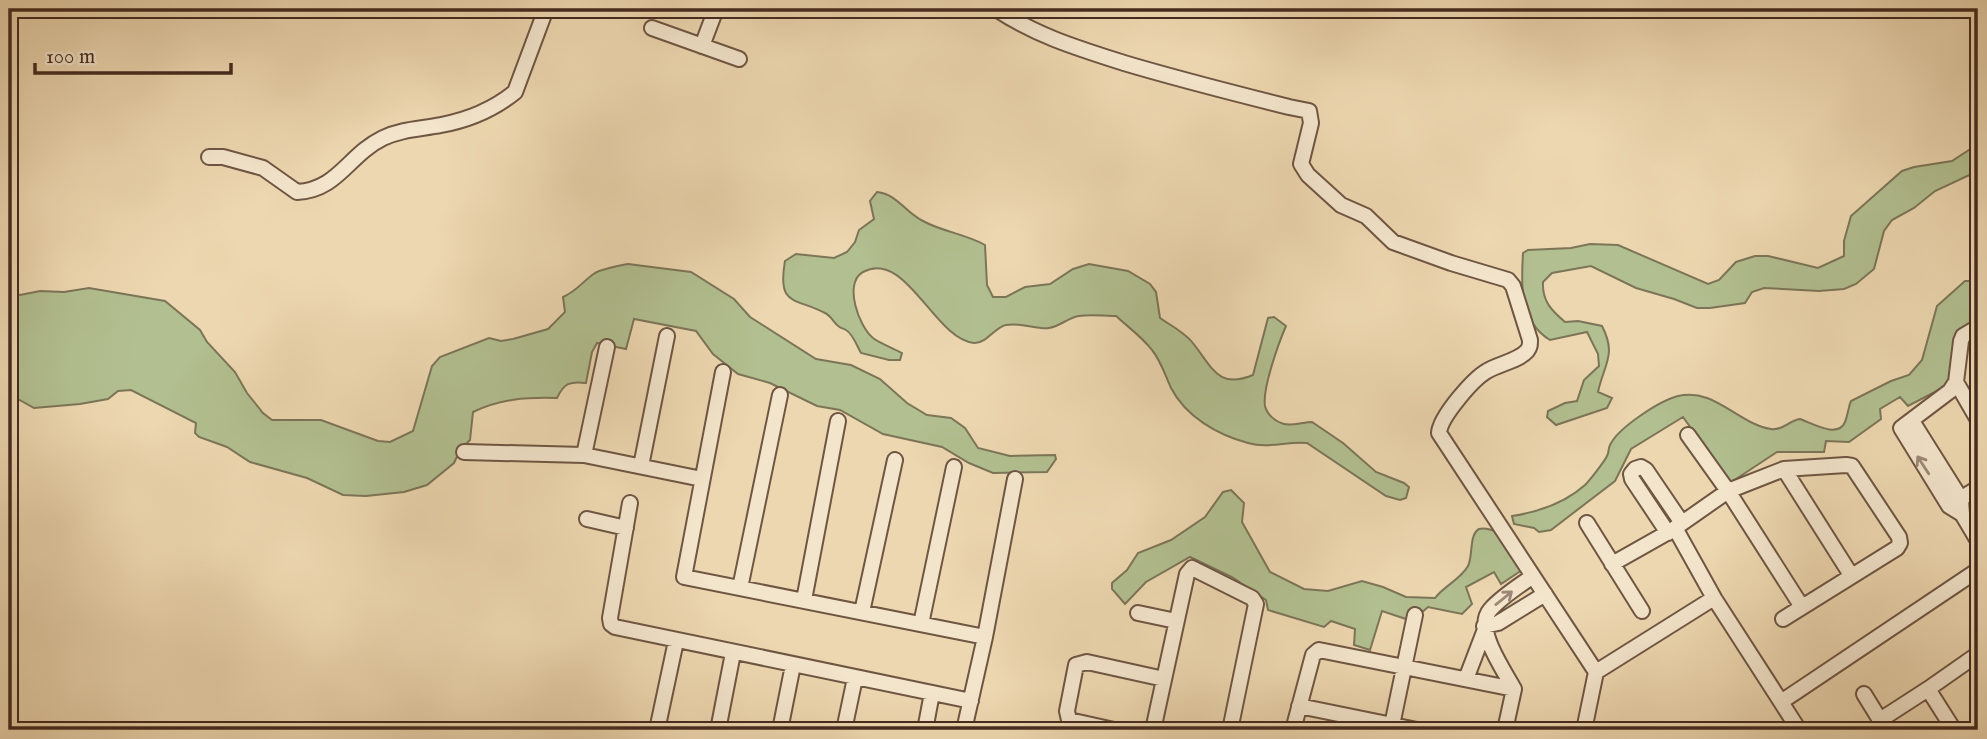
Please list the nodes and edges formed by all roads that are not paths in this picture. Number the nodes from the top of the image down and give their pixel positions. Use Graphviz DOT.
graph roads {
  1 [pos="546,9"];
  2 [pos="716,9"];
  3 [pos="996,9"];
  4 [pos="652,28"];
  5 [pos="702,46"];
  6 [pos="739,59"];
  7 [pos="209,157"];
  8 [pos="1978,327"];
  9 [pos="667,337"];
  10 [pos="607,346"];
  11 [pos="723,372"];
  12 [pos="1956,382"];
  13 [pos="779,395"];
  14 [pos="1978,420"];
  15 [pos="838,421"];
  16 [pos="1688,435"];
  17 [pos="464,452"];
  18 [pos="584,455"];
  19 [pos="895,460"];
  20 [pos="641,466"];
  21 [pos="954,467"];
  22 [pos="1784,469"];
  23 [pos="702,479"];
  24 [pos="1015,479"];
  25 [pos="1978,488"];
  26 [pos="1728,491"];
  27 [pos="631,503"];
  28 [pos="1957,506"];
  29 [pos="587,519"];
  30 [pos="1587,523"];
  31 [pos="626,528"];
  32 [pos="1675,528"];
  33 [pos="1978,541"];
  34 [pos="1612,564"];
  35 [pos="1978,570"];
  36 [pos="1851,575"];
  37 [pos="1533,576"];
  38 [pos="740,588"];
  39 [pos="1545,594"];
  40 [pos="1714,597"];
  41 [pos="804,600"];
  42 [pos="1802,607"];
  43 [pos="1642,611"];
  44 [pos="862,612"];
  45 [pos="1138,613"];
  46 [pos="1415,615"];
  47 [pos="1783,619"];
  48 [pos="1176,621"];
  49 [pos="921,624"];
  50 [pos="1484,629"];
  51 [pos="985,637"];
  52 [pos="676,641"];
  53 [pos="733,653"];
  54 [pos="1978,654"];
  55 [pos="793,665"];
  56 [pos="1404,667"];
  57 [pos="1596,672"];
  58 [pos="855,678"];
  59 [pos="1164,679"];
  60 [pos="1466,679"];
  61 [pos="1928,688"];
  62 [pos="1514,689"];
  63 [pos="932,693"];
  64 [pos="1864,694"];
  65 [pos="971,701"];
  66 [pos="1780,702"];
  67 [pos="1299,706"];
  68 [pos="1884,725"];
  69 [pos="1391,727"];
  70 [pos="657,730"];
  71 [pos="718,730"];
  72 [pos="780,730"];
  73 [pos="844,730"];
  74 [pos="925,730"];
  75 [pos="964,730"];
  76 [pos="1114,730"];
  77 [pos="1153,730"];
  78 [pos="1230,730"];
  79 [pos="1293,730"];
  80 [pos="1417,730"];
  81 [pos="1505,730"];
  82 [pos="1584,730"];
  83 [pos="1799,730"];
  84 [pos="1954,730"];
  1 -- 7 [label="street"];
  2 -- 5 [label="street"];
  3 -- 37 [label="street"];
  4 -- 5 [label="street"];
  5 -- 6 [label="street"];
  8 -- 12 [label="street"];
  9 -- 20 [label="street"];
  10 -- 18 [label="street"];
  11 -- 23 [label="street"];
  12 -- 14 [label="street"];
  12 -- 28 [label="street"];
  13 -- 38 [label="street"];
  15 -- 41 [label="street"];
  16 -- 26 [label="street"];
  17 -- 18 [label="street"];
  18 -- 20 [label="street"];
  19 -- 44 [label="street"];
  20 -- 23 [label="street"];
  21 -- 49 [label="street"];
  22 -- 26 [label="street"];
  22 -- 36 [label="street"];
  22 -- 36 [label="street"];
  23 -- 38 [label="street"];
  24 -- 51 [label="street"];
  25 -- 28 [label="street"];
  26 -- 32 [label="street"];
  26 -- 42 [label="street"];
  27 -- 31 [label="street"];
  28 -- 33 [label="street"];
  29 -- 31 [label="street"];
  30 -- 34 [label="street"];
  31 -- 52 [label="street"];
  32 -- 34 [label="street"];
  32 -- 40 [label="street"];
  34 -- 43 [label="street"];
  35 -- 66 [label="street"];
  36 -- 42 [label="street"];
  37 -- 39 [label="street"];
  50 -- 37 [label="street, one-way"];
  38 -- 41 [label="street"];
  39 -- 50 [label="street"];
  39 -- 57 [label="street"];
  40 -- 57 [label="street"];
  40 -- 66 [label="street"];
  41 -- 44 [label="street"];
  42 -- 47 [label="street"];
  44 -- 49 [label="street"];
  45 -- 48 [label="street"];
  46 -- 56 [label="street"];
  48 -- 59 [label="street"];
  48 -- 78 [label="street"];
  49 -- 51 [label="street"];
  50 -- 60 [label="street"];
  50 -- 62 [label="street"];
  51 -- 65 [label="street"];
  52 -- 53 [label="street"];
  52 -- 70 [label="street"];
  53 -- 55 [label="street"];
  53 -- 71 [label="street"];
  54 -- 61 [label="street"];
  55 -- 58 [label="street"];
  55 -- 72 [label="street"];
  56 -- 60 [label="street"];
  56 -- 67 [label="street"];
  56 -- 69 [label="street"];
  57 -- 82 [label="street"];
  58 -- 63 [label="street"];
  58 -- 73 [label="street"];
  59 -- 76 [label="street"];
  59 -- 77 [label="street"];
  60 -- 62 [label="street"];
  61 -- 68 [label="street"];
  61 -- 84 [label="street"];
  62 -- 81 [label="street"];
  63 -- 65 [label="street"];
  63 -- 74 [label="street"];
  64 -- 68 [label="street"];
  65 -- 75 [label="street"];
  66 -- 83 [label="street"];
  67 -- 69 [label="street"];
  67 -- 79 [label="street"];
  69 -- 80 [label="street"];
}
